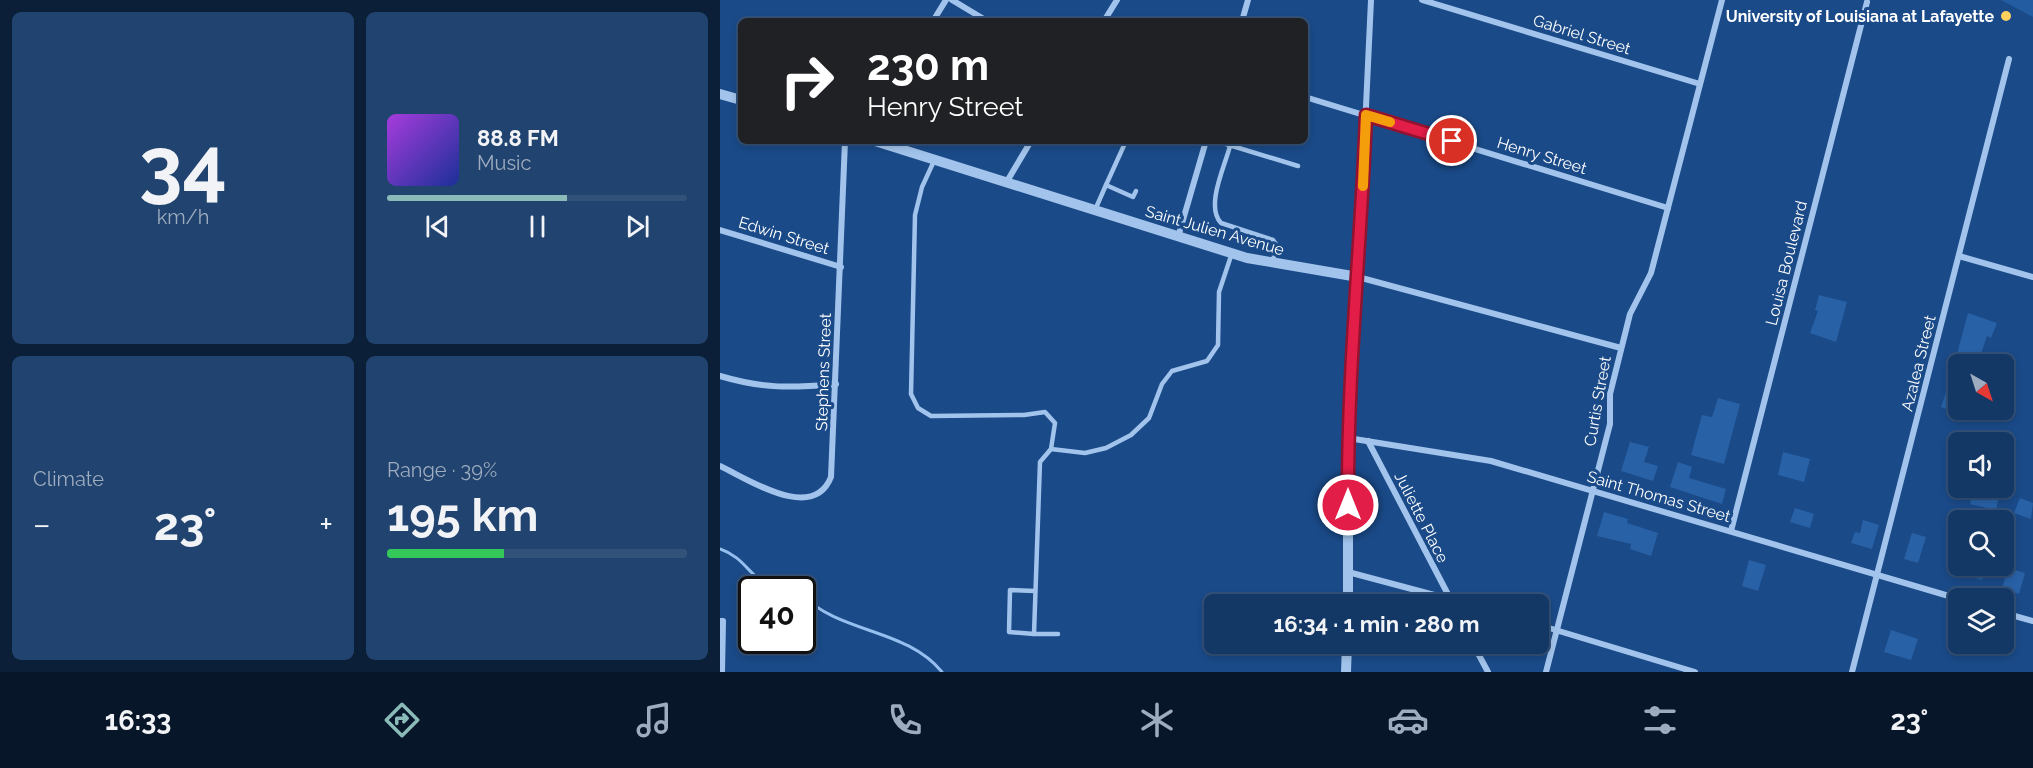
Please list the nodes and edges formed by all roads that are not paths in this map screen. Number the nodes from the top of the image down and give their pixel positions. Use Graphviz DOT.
graph roads {
  1 [pos="946,0"];
  2 [pos="952,0"];
  3 [pos="1117,0"];
  4 [pos="1248,0"];
  5 [pos="1371,0"];
  6 [pos="1422,0"];
  7 [pos="1722,0"];
  8 [pos="1867,2"];
  9 [pos="935,18"];
  10 [pos="982,18"];
  11 [pos="1106,18"];
  12 [pos="1243,18"];
  13 [pos="2009,60"];
  14 [pos="1700,84"];
  15 [pos="720,94"];
  16 [pos="1308,98"];
  17 [pos="738,99"];
  18 [pos="1366,115"];
  19 [pos="845,144"];
  20 [pos="884,144"];
  21 [pos="1029,144"];
  22 [pos="1125,144"];
  23 [pos="1205,144"];
  24 [pos="1224,144"];
  25 [pos="1230,146"];
  26 [pos="934,161"];
  27 [pos="1298,166"];
  28 [pos="1006,183"];
  29 [pos="1106,185"];
  30 [pos="1136,191"];
  31 [pos="1668,207"];
  32 [pos="1095,210"];
  33 [pos="720,230"];
  34 [pos="1178,237"];
  35 [pos="1232,253"];
  36 [pos="1959,256"];
  37 [pos="1272,263"];
  38 [pos="841,267"];
  39 [pos="1359,277"];
  40 [pos="2033,277"];
  41 [pos="1621,348"];
  42 [pos="720,376"];
  43 [pos="836,384"];
  44 [pos="1348,438"];
  45 [pos="1368,441"];
  46 [pos="1051,449"];
  47 [pos="720,466"];
  48 [pos="1593,490"];
  49 [pos="1731,531"];
  50 [pos="1348,572"];
  51 [pos="1878,575"];
  52 [pos="1035,591"];
  53 [pos="1348,594"];
  54 [pos="1424,594"];
  55 [pos="1447,594"];
  56 [pos="1948,596"];
  57 [pos="2014,616"];
  58 [pos="722,621"];
  59 [pos="2033,621"];
  60 [pos="1549,628"];
  61 [pos="1556,630"];
  62 [pos="1034,634"];
  63 [pos="1058,634"];
  64 [pos="1347,654"];
  65 [pos="1478,654"];
  66 [pos="722,672"];
  67 [pos="1346,672"];
  68 [pos="1488,672"];
  69 [pos="1546,672"];
  70 [pos="1695,672"];
  71 [pos="1852,672"];
  1 -- 9 [label="street"];
  2 -- 10 [label="street"];
  3 -- 11 [label="street"];
  4 -- 12 [label="street"];
  5 -- 18 [label="street"];
  6 -- 14 [label="street, Gabriel Street"];
  7 -- 14 [label="street, Curtis Street"];
  8 -- 49 [label="street, Louisa Boulevard"];
  13 -- 36 [label="street, Azalea Street"];
  14 -- 31 [label="street, Curtis Street"];
  15 -- 17 [label="street"];
  16 -- 18 [label="street, Henry Street"];
  18 -- 31 [label="street, Henry Street"];
  18 -- 39 [label="street"];
  19 -- 38 [label="street, Stephens Street"];
  20 -- 26 [label="street, Saint Julien Avenue"];
  21 -- 28 [label="street"];
  22 -- 29 [label="lane"];
  23 -- 34 [label="street"];
  24 -- 25 [label="lane"];
  25 -- 27 [label="lane"];
  25 -- 37 [label="lane"];
  26 -- 28 [label="street, Saint Julien Avenue"];
  26 -- 46 [label="lane"];
  28 -- 32 [label="street, Saint Julien Avenue"];
  29 -- 30 [label="lane"];
  29 -- 32 [label="lane"];
  31 -- 41 [label="street, Curtis Street"];
  32 -- 34 [label="street, Saint Julien Avenue"];
  33 -- 38 [label="street, Edwin Street"];
  34 -- 35 [label="street, Saint Julien Avenue"];
  35 -- 37 [label="street, Saint Julien Avenue"];
  35 -- 46 [label="lane"];
  36 -- 40 [label="street"];
  36 -- 51 [label="street, Azalea Street"];
  37 -- 39 [label="street, Saint Julien Avenue"];
  38 -- 43 [label="street, Stephens Street"];
  39 -- 41 [label="street, Saint Julien Avenue"];
  39 -- 44 [label="street"];
  41 -- 48 [label="street, Curtis Street"];
  42 -- 43 [label="street"];
  43 -- 47 [label="street, Stephens Street"];
  44 -- 45 [label="street, Saint Thomas Street"];
  44 -- 50 [label="street"];
  45 -- 48 [label="street, Saint Thomas Street"];
  45 -- 55 [label="street, Juliette Place"];
  46 -- 52 [label="lane"];
  48 -- 49 [label="street, Saint Thomas Street"];
  48 -- 61 [label="street, Curtis Street"];
  49 -- 51 [label="street, Saint Thomas Street"];
  50 -- 53 [label="street"];
  50 -- 54 [label="street"];
  51 -- 56 [label="street, Saint Thomas Street"];
  51 -- 71 [label="street, Azalea Street"];
  52 -- 62 [label="lane"];
  52 -- 62 [label="lane"];
  57 -- 59 [label="street"];
  58 -- 66 [label="street"];
  60 -- 61 [label="street"];
  61 -- 69 [label="street, Curtis Street"];
  61 -- 70 [label="street"];
  62 -- 63 [label="lane"];
  64 -- 67 [label="street"];
  65 -- 68 [label="street"];
}
